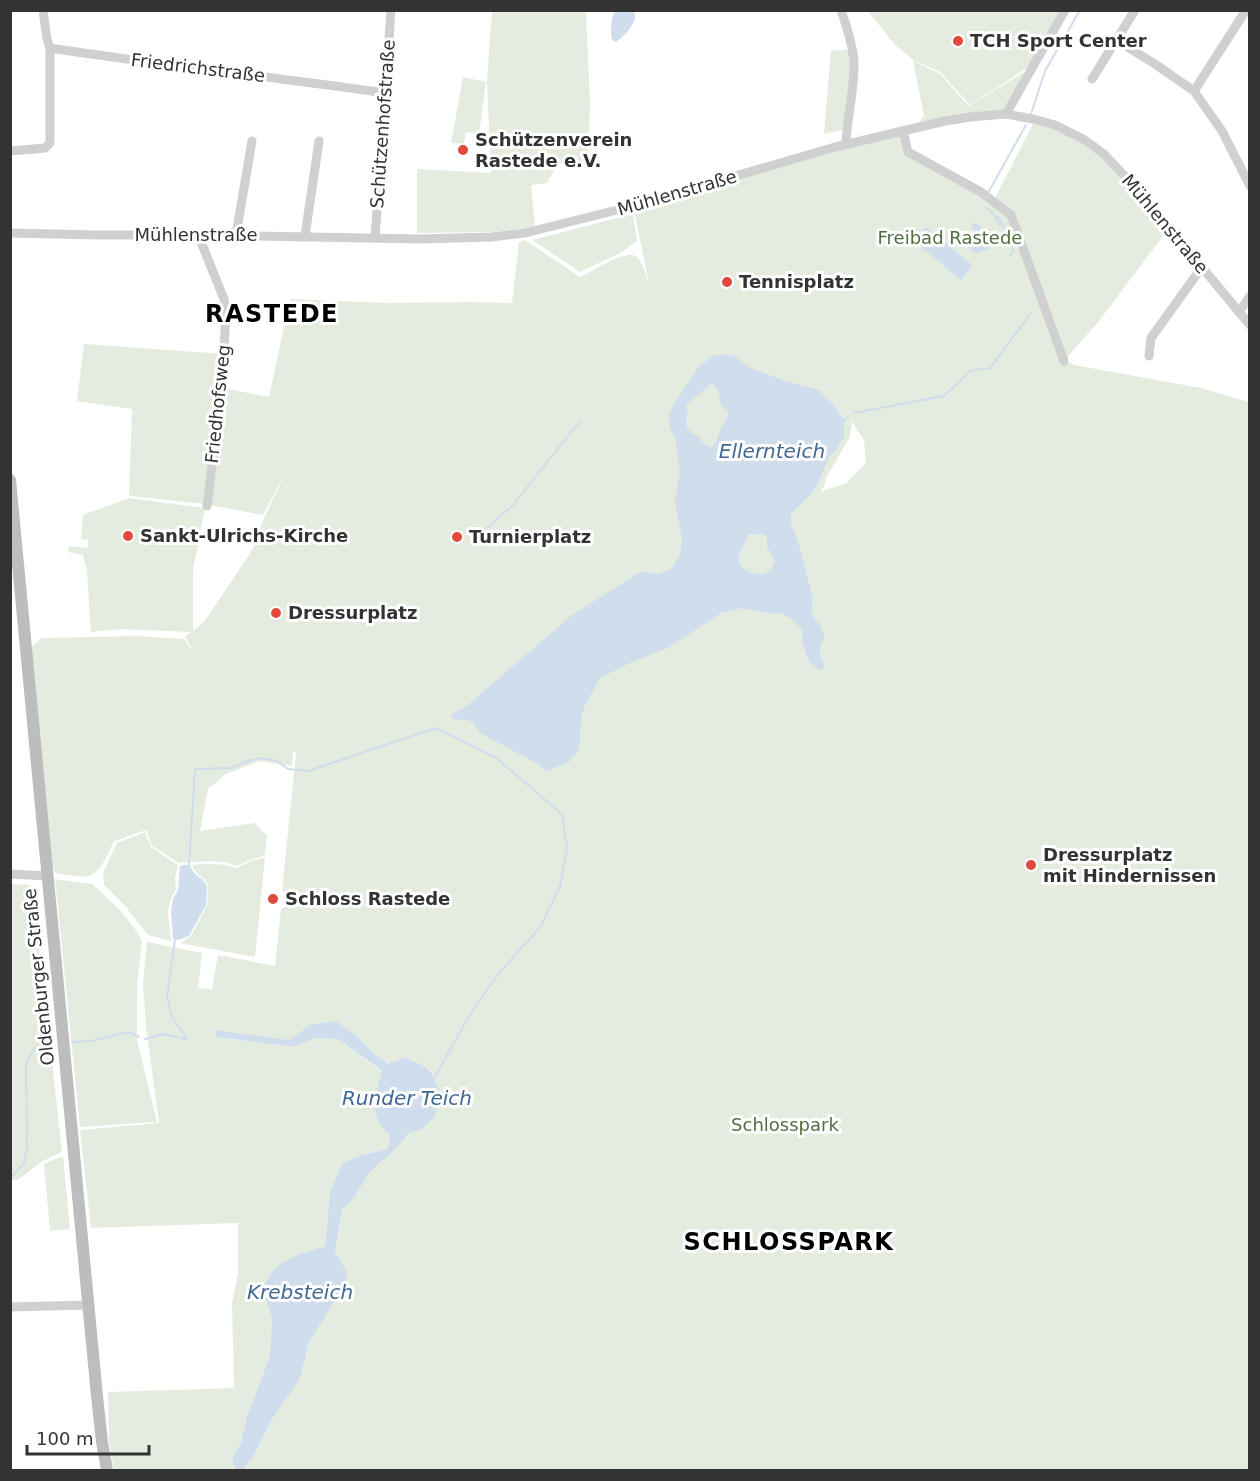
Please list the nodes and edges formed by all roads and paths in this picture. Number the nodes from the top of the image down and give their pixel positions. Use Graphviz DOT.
graph roads {
  1 [pos="43,10"];
  2 [pos="391,10"];
  3 [pos="841,10"];
  4 [pos="1065,10"];
  5 [pos="1135,10"];
  6 [pos="1246,10"];
  7 [pos="1116,40"];
  8 [pos="50,48"];
  9 [pos="1092,79"];
  10 [pos="1194,91"];
  11 [pos="384,93"];
  12 [pos="1006,114"];
  13 [pos="903,131"];
  14 [pos="252,141"];
  15 [pos="319,141"];
  16 [pos="846,144"];
  17 [pos="10,151"];
  18 [pos="1250,186"];
  19 [pos="10,233"];
  20 [pos="200,235"];
  21 [pos="236,236"];
  22 [pos="305,236"];
  23 [pos="375,238"];
  24 [pos="1202,267"];
  25 [pos="1250,296"];
  26 [pos="1239,312"];
  27 [pos="1250,325"];
  28 [pos="1149,356"];
  29 [pos="1064,361"];
  30 [pos="10,480"];
  31 [pos="207,506"];
  32 [pos="13,534"];
  33 [pos="10,874"];
  34 [pos="47,876"];
  35 [pos="89,1305"];
  36 [pos="10,1307"];
  37 [pos="107,1470"];
  1 -- 8 [label="street"];
  2 -- 11 [label="street, Schützenhofstraße"];
  3 -- 16 [label="street"];
  4 -- 12 [label="street"];
  5 -- 7 [label="street"];
  6 -- 10 [label="street"];
  7 -- 9 [label="street"];
  7 -- 10 [label="street"];
  8 -- 11 [label="street, Friedrichstraße"];
  8 -- 17 [label="street"];
  10 -- 18 [label="street"];
  11 -- 23 [label="street, Schützenhofstraße"];
  12 -- 13 [label="street, Mühlenstraße"];
  12 -- 24 [label="street, Mühlenstraße"];
  13 -- 16 [label="street, Mühlenstraße"];
  13 -- 29 [label="street"];
  14 -- 21 [label="street"];
  15 -- 22 [label="street"];
  16 -- 23 [label="street, Mühlenstraße"];
  19 -- 20 [label="street, Mühlenstraße"];
  20 -- 21 [label="street, Mühlenstraße"];
  20 -- 31 [label="street, Friedhofsweg"];
  21 -- 22 [label="street, Mühlenstraße"];
  22 -- 23 [label="street, Mühlenstraße"];
  24 -- 26 [label="street, Mühlenstraße"];
  24 -- 28 [label="street"];
  25 -- 26 [label="street"];
  26 -- 27 [label="street, Mühlenstraße"];
  30 -- 32 [label="street, Oldenburger Straße"];
  32 -- 34 [label="street, Oldenburger Straße"];
  33 -- 34 [label="street"];
  34 -- 35 [label="street, Oldenburger Straße"];
  35 -- 36 [label="street"];
  35 -- 37 [label="street, Oldenburger Straße"];
}
